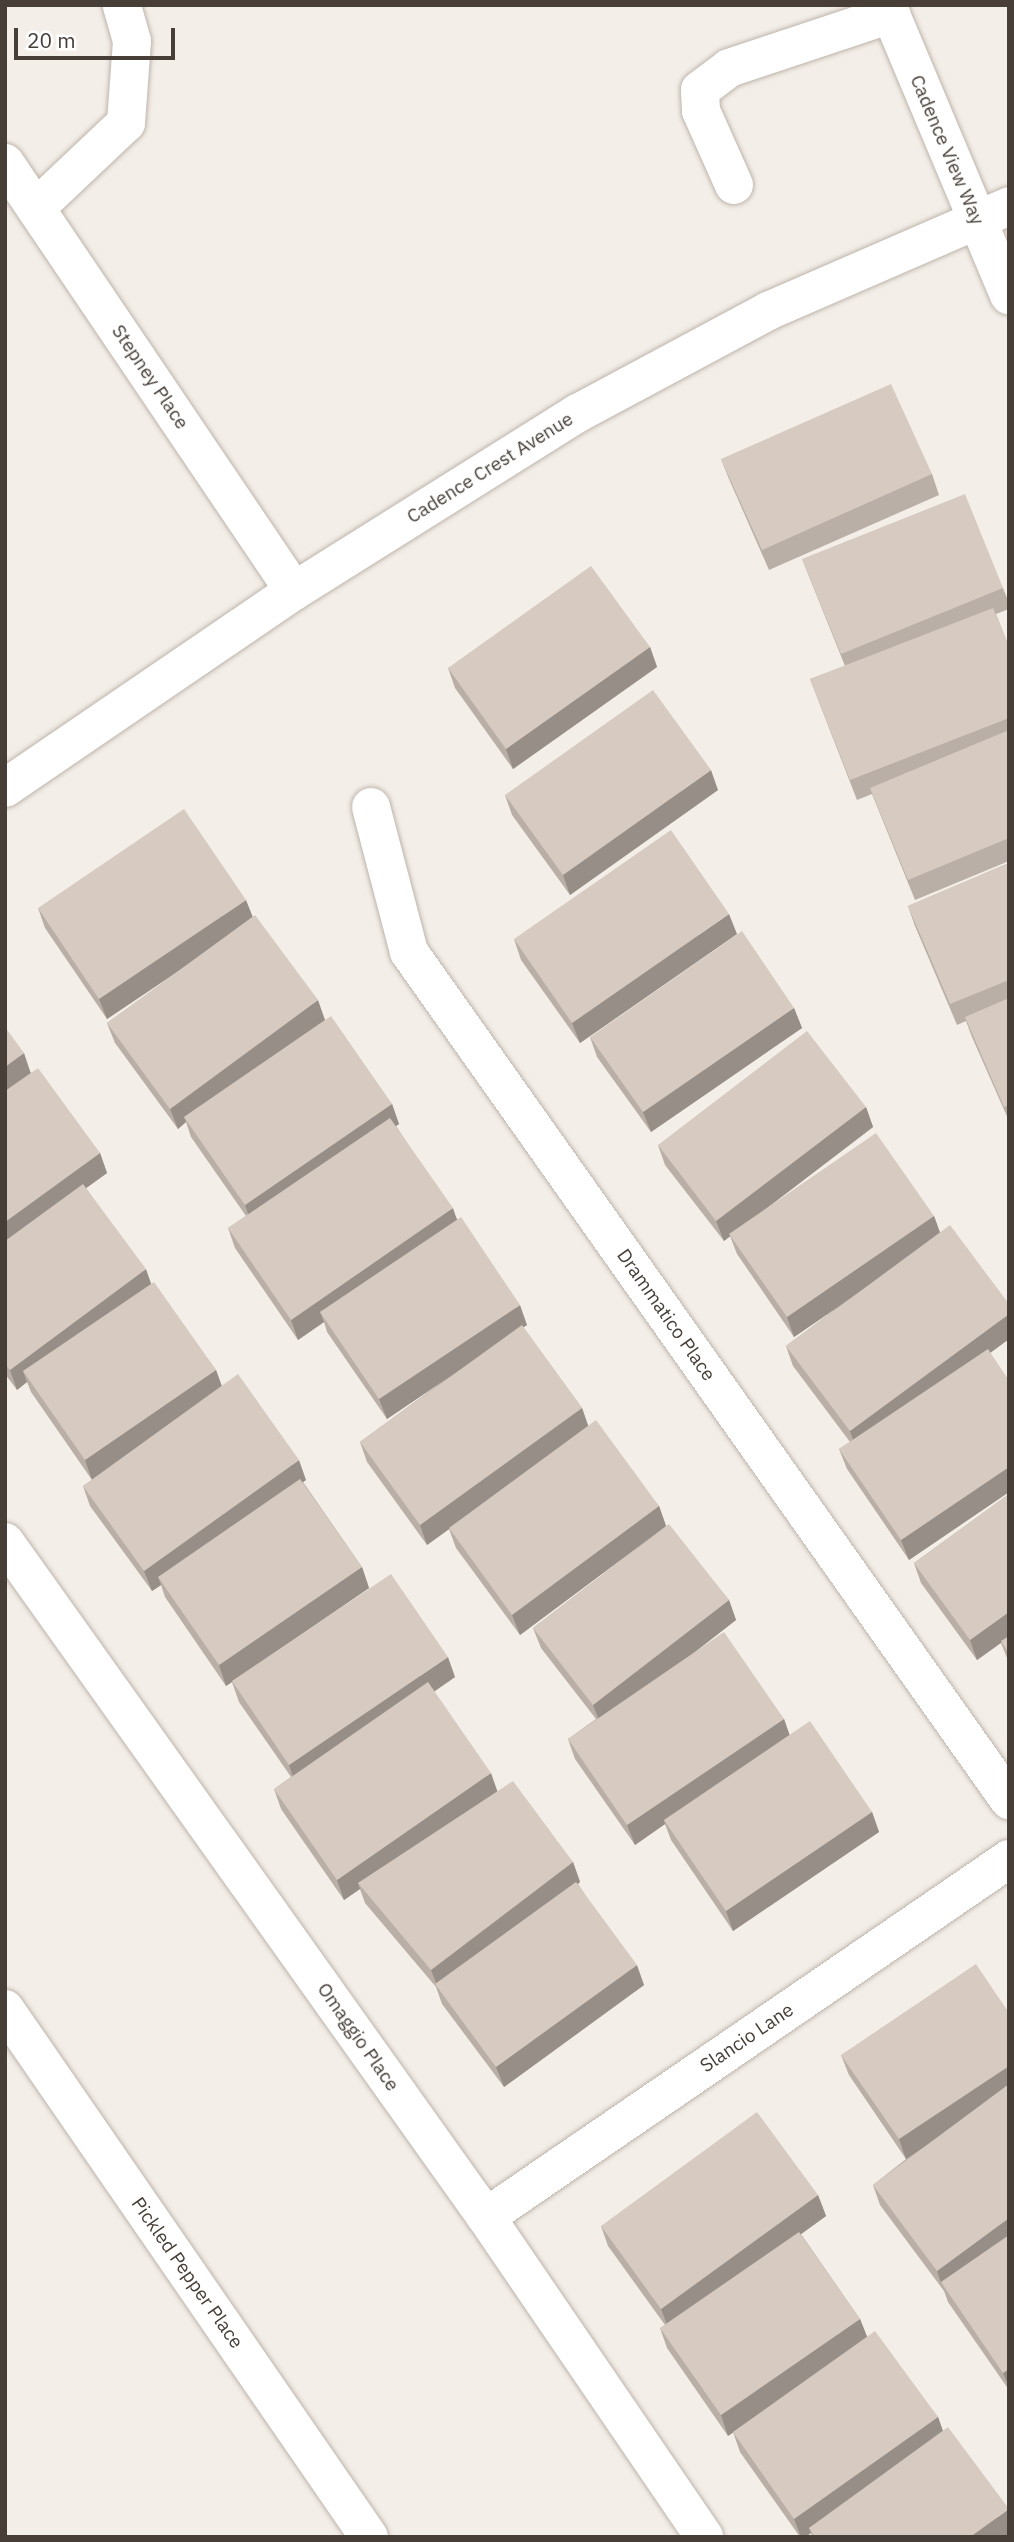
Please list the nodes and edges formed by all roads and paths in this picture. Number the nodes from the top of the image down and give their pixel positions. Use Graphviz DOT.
graph roads {
  1 [pos="121,5"];
  2 [pos="889,10"];
  3 [pos="5,163"];
  4 [pos="734,186"];
  5 [pos="36,208"];
  6 [pos="992,213"];
  7 [pos="1009,295"];
  8 [pos="294,591"];
  9 [pos="5,788"];
  10 [pos="371,807"];
  11 [pos="5,1542"];
  12 [pos="1009,1800"];
  13 [pos="1009,1859"];
  14 [pos="5,2009"];
  15 [pos="486,2217"];
  16 [pos="369,2537"];
  17 [pos="704,2537"];
  1 -- 5 [label="street"];
  2 -- 4 [label="street"];
  2 -- 6 [label="street, Cadence View Way"];
  3 -- 5 [label="street, Stepney Place"];
  5 -- 8 [label="street, Stepney Place"];
  6 -- 7 [label="street, Cadence View Way"];
  6 -- 8 [label="street, Cadence Crest Avenue"];
  8 -- 9 [label="street, Cadence Crest Avenue"];
  10 -- 12 [label="street, Drammatico Place"];
  11 -- 15 [label="street, Omaggio Place"];
  13 -- 15 [label="street, Slancio Lane"];
  14 -- 16 [label="street, Pickled Pepper Place"];
  15 -- 17 [label="street, Omaggio Place"];
}
